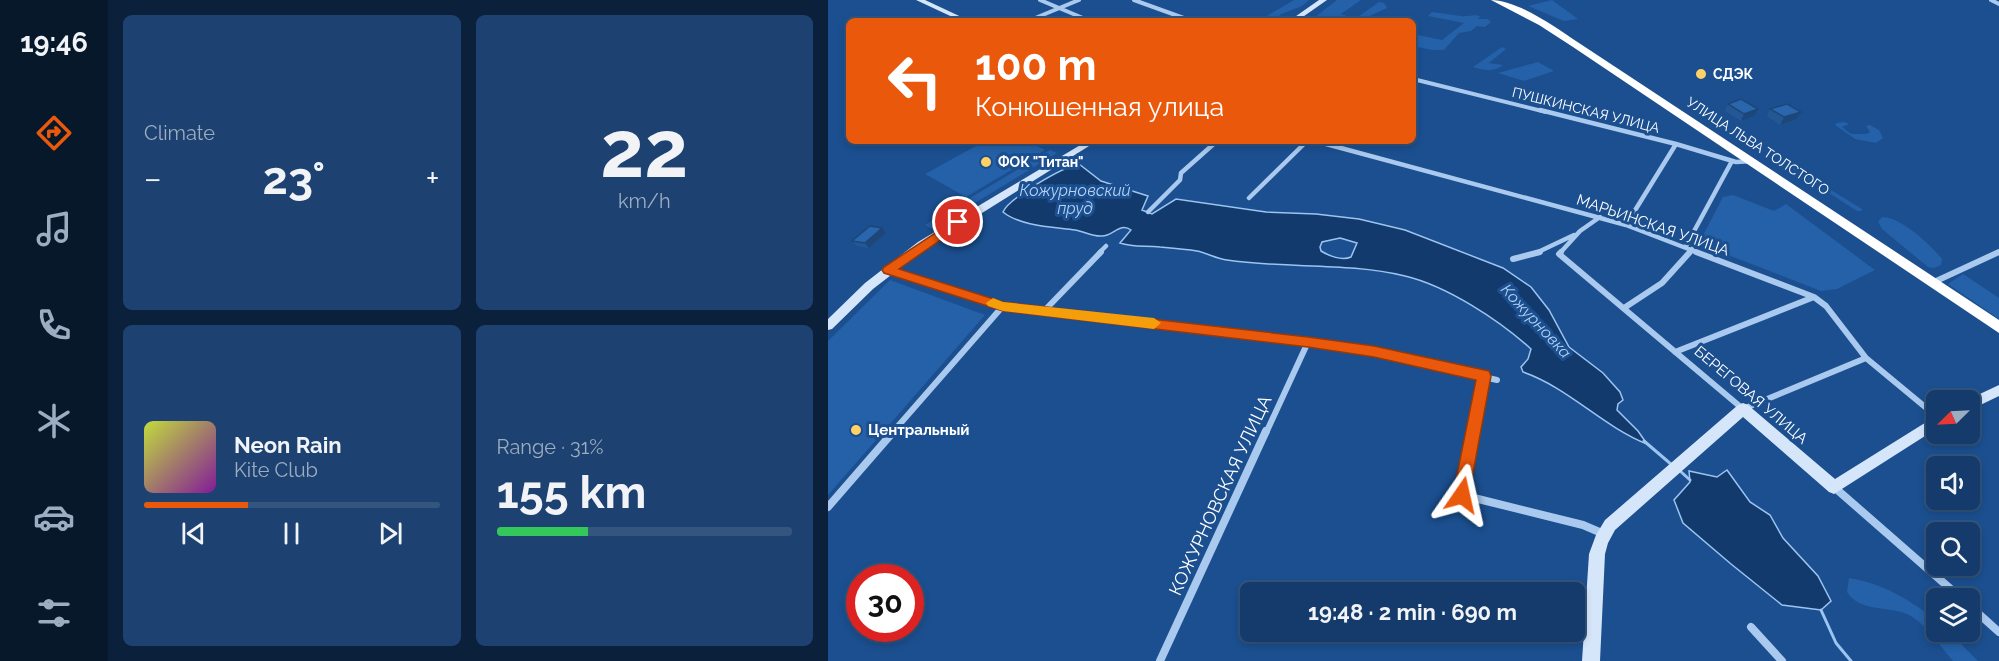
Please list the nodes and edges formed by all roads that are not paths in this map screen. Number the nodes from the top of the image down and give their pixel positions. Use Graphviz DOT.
graph roads {
  1 [pos="919,0"];
  2 [pos="1040,0"];
  3 [pos="1079,0"];
  4 [pos="1134,0"];
  5 [pos="1324,0"];
  6 [pos="1495,0"];
  7 [pos="1991,0"];
  8 [pos="1999,4"];
  9 [pos="1060,8"];
  10 [pos="960,18"];
  11 [pos="1035,18"];
  12 [pos="1083,18"];
  13 [pos="1183,18"];
  14 [pos="1297,18"];
  15 [pos="1416,80"];
  16 [pos="1088,144"];
  17 [pos="1214,144"];
  18 [pos="1304,144"];
  19 [pos="1326,144"];
  20 [pos="1676,144"];
  21 [pos="1732,161"];
  22 [pos="1753,161"];
  23 [pos="1249,198"];
  24 [pos="1148,212"];
  25 [pos="1600,217"];
  26 [pos="1626,225"];
  27 [pos="1580,231"];
  28 [pos="1106,246"];
  29 [pos="1689,248"];
  30 [pos="1999,252"];
  31 [pos="1514,259"];
  32 [pos="888,270"];
  33 [pos="1934,282"];
  34 [pos="1814,297"];
  35 [pos="1003,306"];
  36 [pos="1624,308"];
  37 [pos="1045,310"];
  38 [pos="828,326"];
  39 [pos="1999,327"];
  40 [pos="1308,342"];
  41 [pos="1675,352"];
  42 [pos="1866,358"];
  43 [pos="1484,376"];
  44 [pos="1497,380"];
  45 [pos="1999,390"];
  46 [pos="1980,400"];
  47 [pos="1926,408"];
  48 [pos="1743,409"];
  49 [pos="1926,428"];
  50 [pos="1834,487"];
  51 [pos="828,507"];
  52 [pos="1605,534"];
  53 [pos="1950,588"];
  54 [pos="1980,615"];
  55 [pos="1751,627"];
  56 [pos="1999,632"];
  57 [pos="1160,661"];
  58 [pos="1591,661"];
  59 [pos="1782,661"];
  1 -- 10 [label="street"];
  2 -- 9 [label="street"];
  3 -- 9 [label="street"];
  4 -- 13 [label="street"];
  5 -- 14 [label="street"];
  6 -- 22 [label="highway, УЛИЦА ЛЬВА ТОЛСТОГО"];
  7 -- 8 [label="street"];
  9 -- 11 [label="street"];
  9 -- 12 [label="street"];
  15 -- 20 [label="street, ПУШКИНСКАЯ УЛИЦА"];
  16 -- 32 [label="street"];
  17 -- 24 [label="street"];
  18 -- 23 [label="street"];
  19 -- 25 [label="street, МАРЬИНСКАЯ УЛИЦА"];
  20 -- 21 [label="street, ПУШКИНСКАЯ УЛИЦА"];
  20 -- 26 [label="street"];
  21 -- 22 [label="street, ПУШКИНСКАЯ УЛИЦА"];
  21 -- 29 [label="street"];
  22 -- 33 [label="highway, УЛИЦА ЛЬВА ТОЛСТОГО"];
  25 -- 26 [label="street, МАРЬИНСКАЯ УЛИЦА"];
  25 -- 27 [label="street, БЕРЕГОВАЯ УЛИЦА"];
  26 -- 29 [label="street, МАРЬИНСКАЯ УЛИЦА"];
  27 -- 31 [label="street"];
  27 -- 36 [label="street, БЕРЕГОВАЯ УЛИЦА"];
  28 -- 37 [label="street"];
  29 -- 34 [label="street, МАРЬИНСКАЯ УЛИЦА"];
  29 -- 36 [label="street"];
  30 -- 33 [label="street"];
  32 -- 35 [label="street"];
  32 -- 38 [label="street"];
  33 -- 39 [label="highway, УЛИЦА ЛЬВА ТОЛСТОГО"];
  34 -- 41 [label="street"];
  34 -- 42 [label="street, МАРЬИНСКАЯ УЛИЦА"];
  35 -- 37 [label="street"];
  35 -- 51 [label="street"];
  36 -- 41 [label="street, БЕРЕГОВАЯ УЛИЦА"];
  37 -- 40 [label="street"];
  40 -- 43 [label="street"];
  40 -- 57 [label="street, КОЖУРНОВСКАЯ УЛИЦА"];
  41 -- 48 [label="street, БЕРЕГОВАЯ УЛИЦА"];
  42 -- 47 [label="street, МАРЬИНСКАЯ УЛИЦА"];
  42 -- 48 [label="street"];
  43 -- 44 [label="street"];
  43 -- 52 [label="street"];
  45 -- 46 [label="street"];
  48 -- 50 [label="street, БЕРЕГОВАЯ УЛИЦА"];
  48 -- 52 [label="street"];
  49 -- 50 [label="street"];
  50 -- 53 [label="street, БЕРЕГОВАЯ УЛИЦА"];
  52 -- 58 [label="street"];
  54 -- 56 [label="street"];
  55 -- 59 [label="street"];
}
